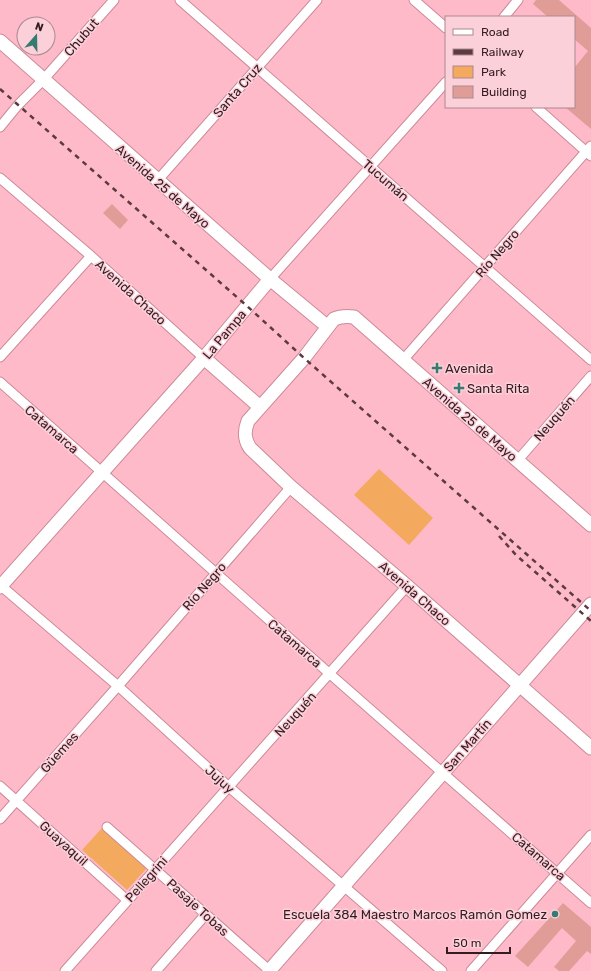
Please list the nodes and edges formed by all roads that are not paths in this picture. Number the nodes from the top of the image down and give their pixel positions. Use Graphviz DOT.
graph roads {
  1 [pos="114,0"];
  2 [pos="180,0"];
  3 [pos="317,0"];
  4 [pos="414,0"];
  5 [pos="518,0"];
  6 [pos="505,16"];
  7 [pos="445,27"];
  8 [pos="0,41"];
  9 [pos="257,67"];
  10 [pos="43,80"];
  11 [pos="445,83"];
  12 [pos="537,108"];
  13 [pos="0,127"];
  14 [pos="589,151"];
  15 [pos="370,166"];
  16 [pos="0,178"];
  17 [pos="157,181"];
  18 [pos="91,256"];
  19 [pos="485,267"];
  20 [pos="270,279"];
  21 [pos="328,326"];
  22 [pos="0,357"];
  23 [pos="204,358"];
  24 [pos="403,360"];
  25 [pos="591,360"];
  26 [pos="591,376"];
  27 [pos="0,382"];
  28 [pos="260,407"];
  29 [pos="518,460"];
  30 [pos="101,472"];
  31 [pos="291,487"];
  32 [pos="591,525"];
  33 [pos="215,573"];
  34 [pos="0,586"];
  35 [pos="407,586"];
  36 [pos="591,604"];
  37 [pos="330,674"];
  38 [pos="519,684"];
  39 [pos="118,686"];
  40 [pos="591,748"];
  41 [pos="443,773"];
  42 [pos="0,786"];
  43 [pos="229,787"];
  44 [pos="16,800"];
  45 [pos="0,819"];
  46 [pos="108,827"];
  47 [pos="591,836"];
  48 [pos="155,869"];
  49 [pos="558,873"];
  50 [pos="343,886"];
  51 [pos="127,900"];
  52 [pos="591,903"];
  53 [pos="206,914"];
  54 [pos="65,971"];
  55 [pos="156,971"];
  56 [pos="269,971"];
  57 [pos="442,971"];
  58 [pos="470,971"];
  1 -- 10 [label="street, Chubut"];
  2 -- 9 [label="street, Tucumán"];
  3 -- 9 [label="street, Santa Cruz"];
  4 -- 7 [label="street"];
  5 -- 6 [label="street"];
  8 -- 10 [label="street, Avenida 25 de Mayo"];
  9 -- 15 [label="street, Tucumán"];
  9 -- 17 [label="street, Santa Cruz"];
  10 -- 13 [label="street, Chubut"];
  10 -- 17 [label="street, Avenida 25 de Mayo"];
  11 -- 15 [label="street, La Pampa"];
  12 -- 14 [label="street"];
  14 -- 19 [label="street, Río Negro"];
  15 -- 19 [label="street, Tucumán"];
  15 -- 20 [label="street, La Pampa"];
  16 -- 18 [label="street, Avenida Chaco"];
  17 -- 20 [label="street, Avenida 25 de Mayo"];
  18 -- 22 [label="street"];
  18 -- 23 [label="street, Avenida Chaco"];
  19 -- 24 [label="street, Río Negro"];
  19 -- 25 [label="street, Tucumán"];
  20 -- 21 [label="street, Avenida 25 de Mayo"];
  20 -- 23 [label="street, La Pampa"];
  21 -- 24 [label="street, Avenida 25 de Mayo"];
  21 -- 28 [label="street"];
  23 -- 28 [label="street, Avenida Chaco"];
  23 -- 30 [label="street, La Pampa"];
  24 -- 29 [label="street, Avenida 25 de Mayo"];
  26 -- 29 [label="street, Neuquén"];
  27 -- 30 [label="street, Catamarca"];
  28 -- 31 [label="street, Avenida Chaco"];
  29 -- 32 [label="street, Avenida 25 de Mayo"];
  30 -- 33 [label="street, Catamarca"];
  30 -- 34 [label="street, La Pampa"];
  31 -- 33 [label="street, Río Negro"];
  31 -- 35 [label="street, Avenida Chaco"];
  33 -- 37 [label="street, Catamarca"];
  33 -- 39 [label="street, Río Negro"];
  34 -- 39 [label="street, Jujuy"];
  35 -- 37 [label="street, Neuquén"];
  35 -- 38 [label="street, Avenida Chaco"];
  36 -- 38 [label="street, San Martín"];
  37 -- 41 [label="street, Catamarca"];
  37 -- 43 [label="street, Neuquén"];
  38 -- 40 [label="street, Avenida Chaco"];
  38 -- 41 [label="street, San Martín"];
  39 -- 43 [label="street, Jujuy"];
  39 -- 44 [label="street, Güemes"];
  41 -- 49 [label="street, Catamarca"];
  41 -- 50 [label="street, San Martín"];
  42 -- 44 [label="street, Guayaquil"];
  43 -- 48 [label="street, Pellegrini"];
  43 -- 50 [label="street, Jujuy"];
  44 -- 45 [label="street, Güemes"];
  44 -- 51 [label="street, Guayaquil"];
  46 -- 48 [label="street, Pasaje Tobas"];
  47 -- 49 [label="street"];
  48 -- 51 [label="street, Pellegrini"];
  48 -- 53 [label="street, Pasaje Tobas"];
  49 -- 52 [label="street, Catamarca"];
  49 -- 58 [label="street"];
  50 -- 56 [label="street, San Martín"];
  50 -- 57 [label="street, Jujuy"];
  51 -- 54 [label="street, Pellegrini"];
  53 -- 55 [label="street"];
  53 -- 56 [label="street, Pasaje Tobas"];
}
